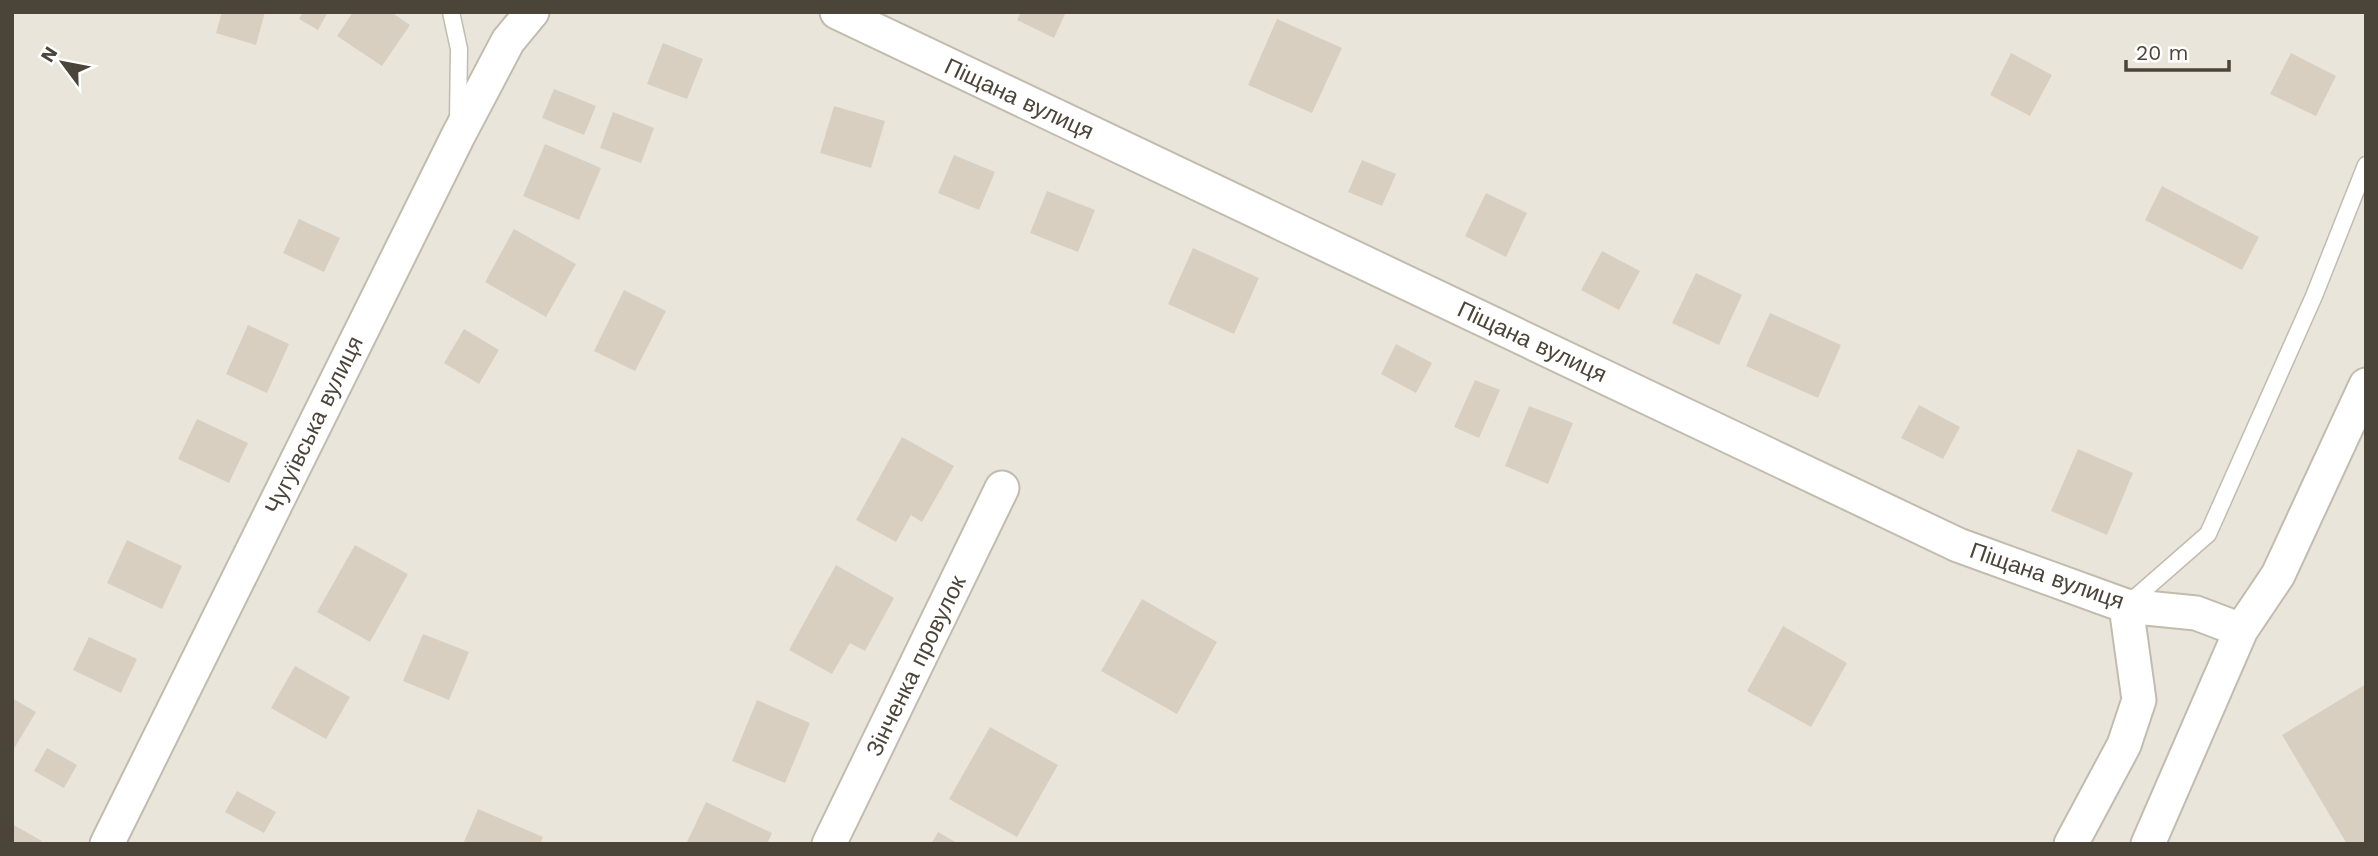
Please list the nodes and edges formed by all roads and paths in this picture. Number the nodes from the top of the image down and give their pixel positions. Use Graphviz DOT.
graph roads {
  1 [pos="451,12"];
  2 [pos="532,12"];
  3 [pos="837,12"];
  4 [pos="458,136"];
  5 [pos="2366,165"];
  6 [pos="2366,385"];
  7 [pos="1002,488"];
  8 [pos="2126,606"];
  9 [pos="2241,630"];
  10 [pos="107,844"];
  11 [pos="830,844"];
  12 [pos="2071,844"];
  13 [pos="2148,844"];
  1 -- 4 [label="lane"];
  2 -- 4 [label="street, Чугуївська вулиця"];
  3 -- 8 [label="street, Піщана вулиця"];
  4 -- 10 [label="street, Чугуївська вулиця"];
  5 -- 8 [label="lane"];
  6 -- 9 [label="street"];
  7 -- 11 [label="street, Зінченка провулок"];
  8 -- 9 [label="street, Піщана вулиця"];
  8 -- 12 [label="street"];
  9 -- 13 [label="street"];
}
